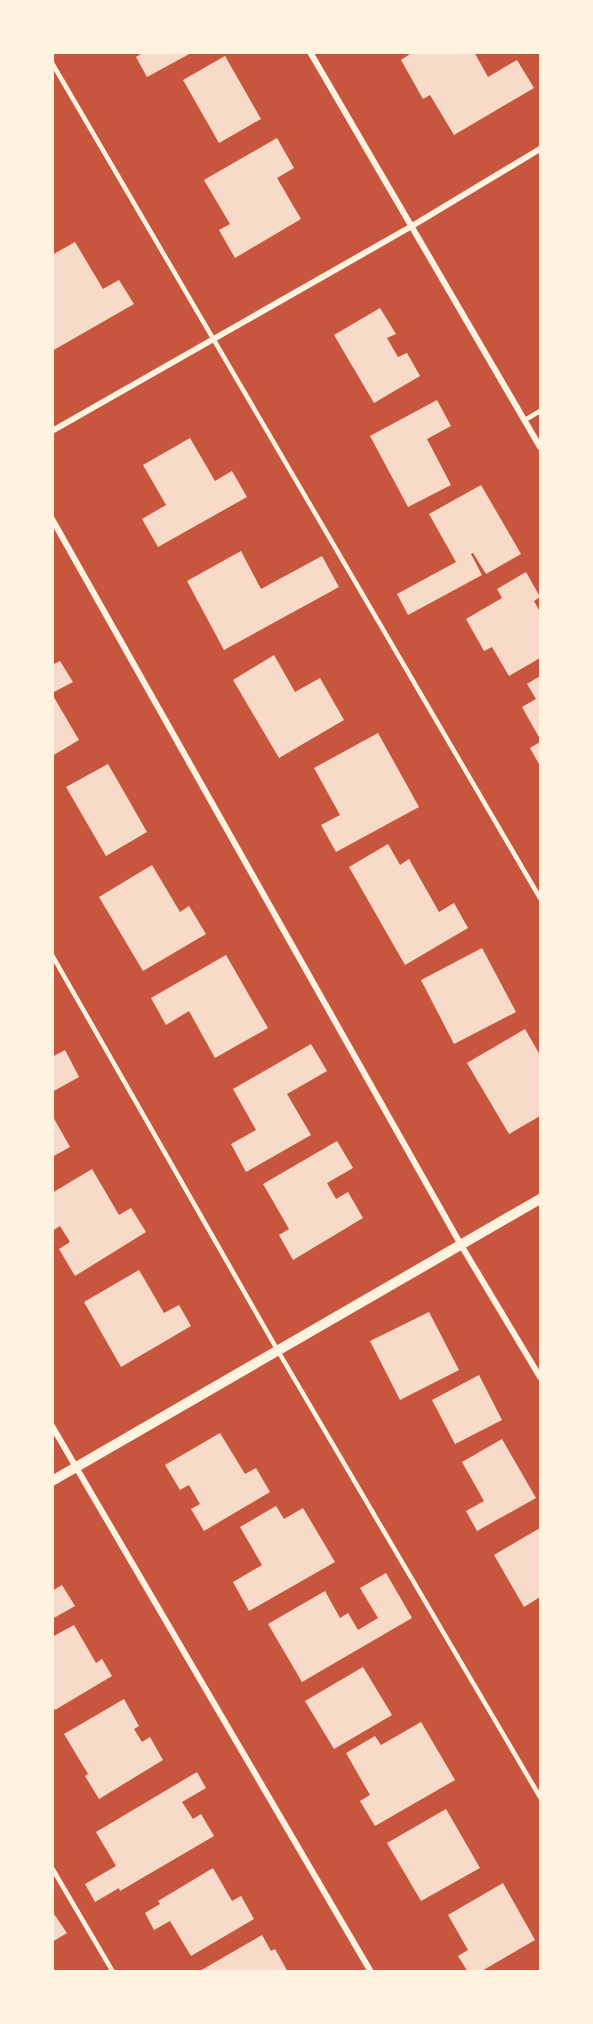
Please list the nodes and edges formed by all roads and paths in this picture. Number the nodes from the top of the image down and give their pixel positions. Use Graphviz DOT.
graph roads {
  1 [pos="310,52"];
  2 [pos="52,63"];
  3 [pos="540,149"];
  4 [pos="412,226"];
  5 [pos="215,339"];
  6 [pos="540,411"];
  7 [pos="525,420"];
  8 [pos="52,431"];
  9 [pos="540,447"];
  10 [pos="52,519"];
  11 [pos="540,898"];
  12 [pos="52,955"];
  13 [pos="540,1199"];
  14 [pos="461,1245"];
  15 [pos="278,1351"];
  16 [pos="540,1377"];
  17 [pos="52,1426"];
  18 [pos="77,1467"];
  19 [pos="52,1481"];
  20 [pos="540,1797"];
  21 [pos="52,1868"];
  22 [pos="113,1971"];
  23 [pos="371,1971"];
  1 -- 4 [label="street"];
  2 -- 5 [label="lane"];
  3 -- 4 [label="street"];
  4 -- 5 [label="street"];
  4 -- 7 [label="street"];
  5 -- 8 [label="street"];
  5 -- 11 [label="lane"];
  6 -- 7 [label="lane"];
  7 -- 9 [label="street"];
  10 -- 14 [label="street"];
  12 -- 15 [label="lane"];
  13 -- 14 [label="street"];
  14 -- 15 [label="street"];
  14 -- 16 [label="street"];
  15 -- 18 [label="street"];
  15 -- 20 [label="lane"];
  17 -- 18 [label="street"];
  18 -- 19 [label="street"];
  18 -- 23 [label="street"];
  21 -- 22 [label="lane"];
}
